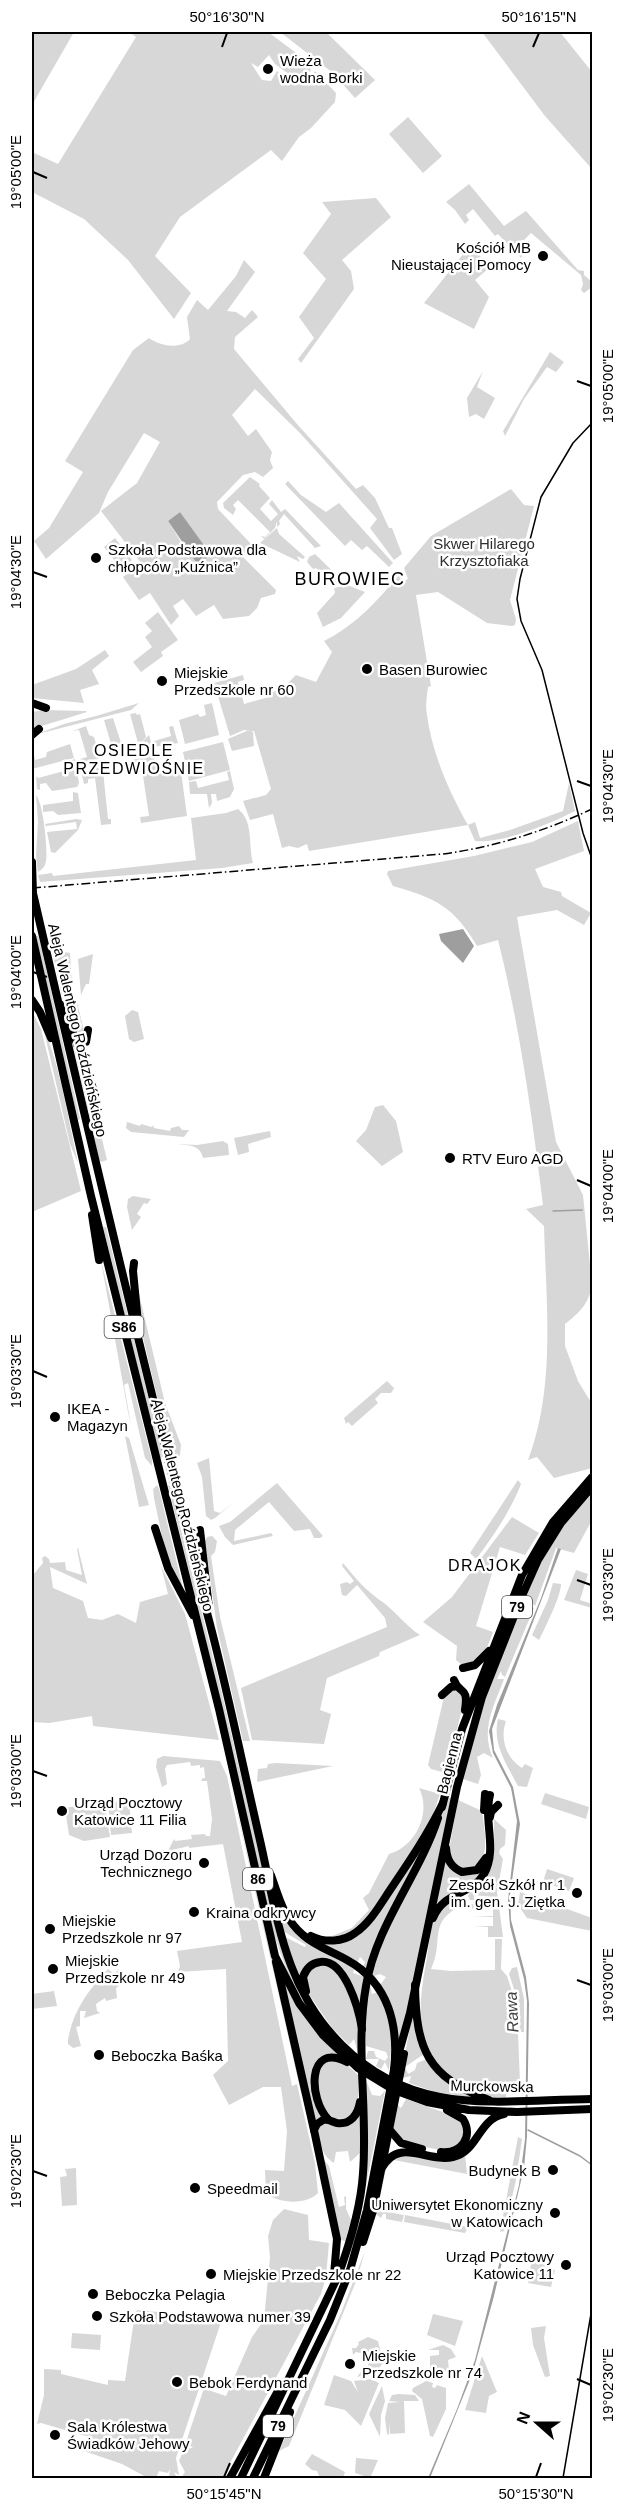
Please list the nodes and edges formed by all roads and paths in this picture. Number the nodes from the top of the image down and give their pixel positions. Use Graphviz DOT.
graph roads {
  1 [pos="32,703"];
  2 [pos="46,708"];
  3 [pos="39,729"];
  4 [pos="32,735"];
  5 [pos="32,862"];
  6 [pos="32,892"];
  7 [pos="32,936"];
  8 [pos="47,959"];
  9 [pos="32,1000"];
  10 [pos="88,1030"];
  11 [pos="74,1039"];
  12 [pos="58,1049"];
  13 [pos="95,1094"];
  14 [pos="92,1196"];
  15 [pos="99,1260"];
  16 [pos="135,1263"];
  17 [pos="138,1344"];
  18 [pos="592,1477"];
  19 [pos="590,1491"];
  20 [pos="155,1528"];
  21 [pos="200,1530"];
  22 [pos="200,1629"];
  23 [pos="211,1630"];
  24 [pos="493,1645"];
  25 [pos="204,1649"];
  26 [pos="463,1668"];
  27 [pos="442,1695"];
  28 [pos="462,1729"];
  29 [pos="236,1733"];
  30 [pos="443,1803"];
  31 [pos="498,1805"];
  32 [pos="490,1822"];
  33 [pos="446,1840"];
  34 [pos="263,1854"];
  35 [pos="297,1929"];
  36 [pos="426,1933"];
  37 [pos="275,1956"];
  38 [pos="416,1986"];
  39 [pos="315,2010"];
  40 [pos="410,2013"];
  41 [pos="362,2029"];
  42 [pos="349,2062"];
  43 [pos="394,2070"];
  44 [pos="363,2083"];
  45 [pos="405,2091"];
  46 [pos="592,2099"];
  47 [pos="495,2102"];
  48 [pos="435,2104"];
  49 [pos="506,2109"];
  50 [pos="592,2109"];
  51 [pos="328,2119"];
  52 [pos="389,2129"];
  53 [pos="314,2130"];
  54 [pos="381,2169"];
  55 [pos="350,2270"];
  56 [pos="330,2291"];
  57 [pos="302,2351"];
  58 [pos="304,2374"];
  59 [pos="230,2478"];
  60 [pos="241,2478"];
  61 [pos="253,2478"];
  62 [pos="264,2478"];
  1 -- 2 [label="highway"];
  3 -- 4 [label="highway"];
  5 -- 6 [label="highway, Aleja Walentego Roździeńskiego"];
  6 -- 8 [label="highway, Aleja Walentego Roździeńskiego / S86"];
  7 -- 12 [label="highway, Aleja Walentego Roździeńskiego / S86"];
  8 -- 11 [label="highway"];
  8 -- 17 [label="highway, Aleja Walentego Roździeńskiego / S86"];
  9 -- 12 [label="highway"];
  10 -- 11 [label="highway"];
  11 -- 13 [label="highway"];
  12 -- 14 [label="highway, Aleja Walentego Roździeńskiego / S86"];
  14 -- 15 [label="highway"];
  14 -- 22 [label="highway, Aleja Walentego Roździeńskiego / S86"];
  16 -- 17 [label="highway"];
  17 -- 23 [label="highway, Aleja Walentego Roździeńskiego / S86"];
  18 -- 24 [label="main road, Bagienna / 79"];
  19 -- 33 [label="main road, Bagienna / 79"];
  20 -- 22 [label="highway"];
  21 -- 23 [label="highway"];
  22 -- 25 [label="highway, Aleja Walentego Roździeńskiego / S86"];
  23 -- 29 [label="highway, Aleja Walentego Roździeńskiego / S86"];
  24 -- 26 [label="main road"];
  24 -- 28 [label="main road, Bagienna / 79"];
  25 -- 37 [label="highway, Aleja Walentego Roździeńskiego / 86"];
  27 -- 28 [label="main road"];
  28 -- 30 [label="main road, Bagienna / 79"];
  29 -- 34 [label="highway, Aleja Walentego Roździeńskiego / 86"];
  30 -- 35 [label="highway"];
  30 -- 41 [label="main road, Bagienna / 79"];
  31 -- 32 [label="main road"];
  32 -- 33 [label="main road"];
  32 -- 36 [label="main road"];
  33 -- 36 [label="main road, Bagienna / 79"];
  34 -- 35 [label="highway"];
  34 -- 39 [label="highway, Aleja Walentego Roździeńskiego / 86"];
  35 -- 43 [label="highway"];
  36 -- 38 [label="main road, Bagienna / 79"];
  37 -- 42 [label="highway, Aleja Walentego Roździeńskiego / 86"];
  37 -- 53 [label="highway"];
  38 -- 40 [label="main road, Bagienna / 79"];
  38 -- 47 [label="highway"];
  39 -- 41 [label="highway"];
  39 -- 45 [label="highway, Murckowska / 86"];
  40 -- 43 [label="main road, Bagienna"];
  40 -- 52 [label="main road, 79"];
  41 -- 44 [label="main road, 79"];
  42 -- 45 [label="highway, Murckowska / 86"];
  42 -- 51 [label="highway"];
  43 -- 55 [label="main road, 79"];
  44 -- 51 [label="main road"];
  44 -- 56 [label="main road, 79"];
  45 -- 47 [label="highway, Murckowska / 86"];
  45 -- 48 [label="highway, Murckowska / 86"];
  46 -- 49 [label="highway, Murckowska / 86"];
  47 -- 49 [label="highway, Murckowska / 86"];
  48 -- 49 [label="highway, Murckowska / 86"];
  48 -- 52 [label="highway"];
  49 -- 50 [label="highway, Murckowska"];
  49 -- 54 [label="highway"];
  51 -- 53 [label="main road"];
  52 -- 54 [label="main road, 79"];
  53 -- 56 [label="main road"];
  54 -- 55 [label="main road, 79"];
  55 -- 58 [label="main road, 79"];
  56 -- 57 [label="main road, 79"];
  57 -- 59 [label="main road"];
  57 -- 60 [label="main road, 79"];
  58 -- 61 [label="main road, 79"];
  58 -- 62 [label="main road"];
}
